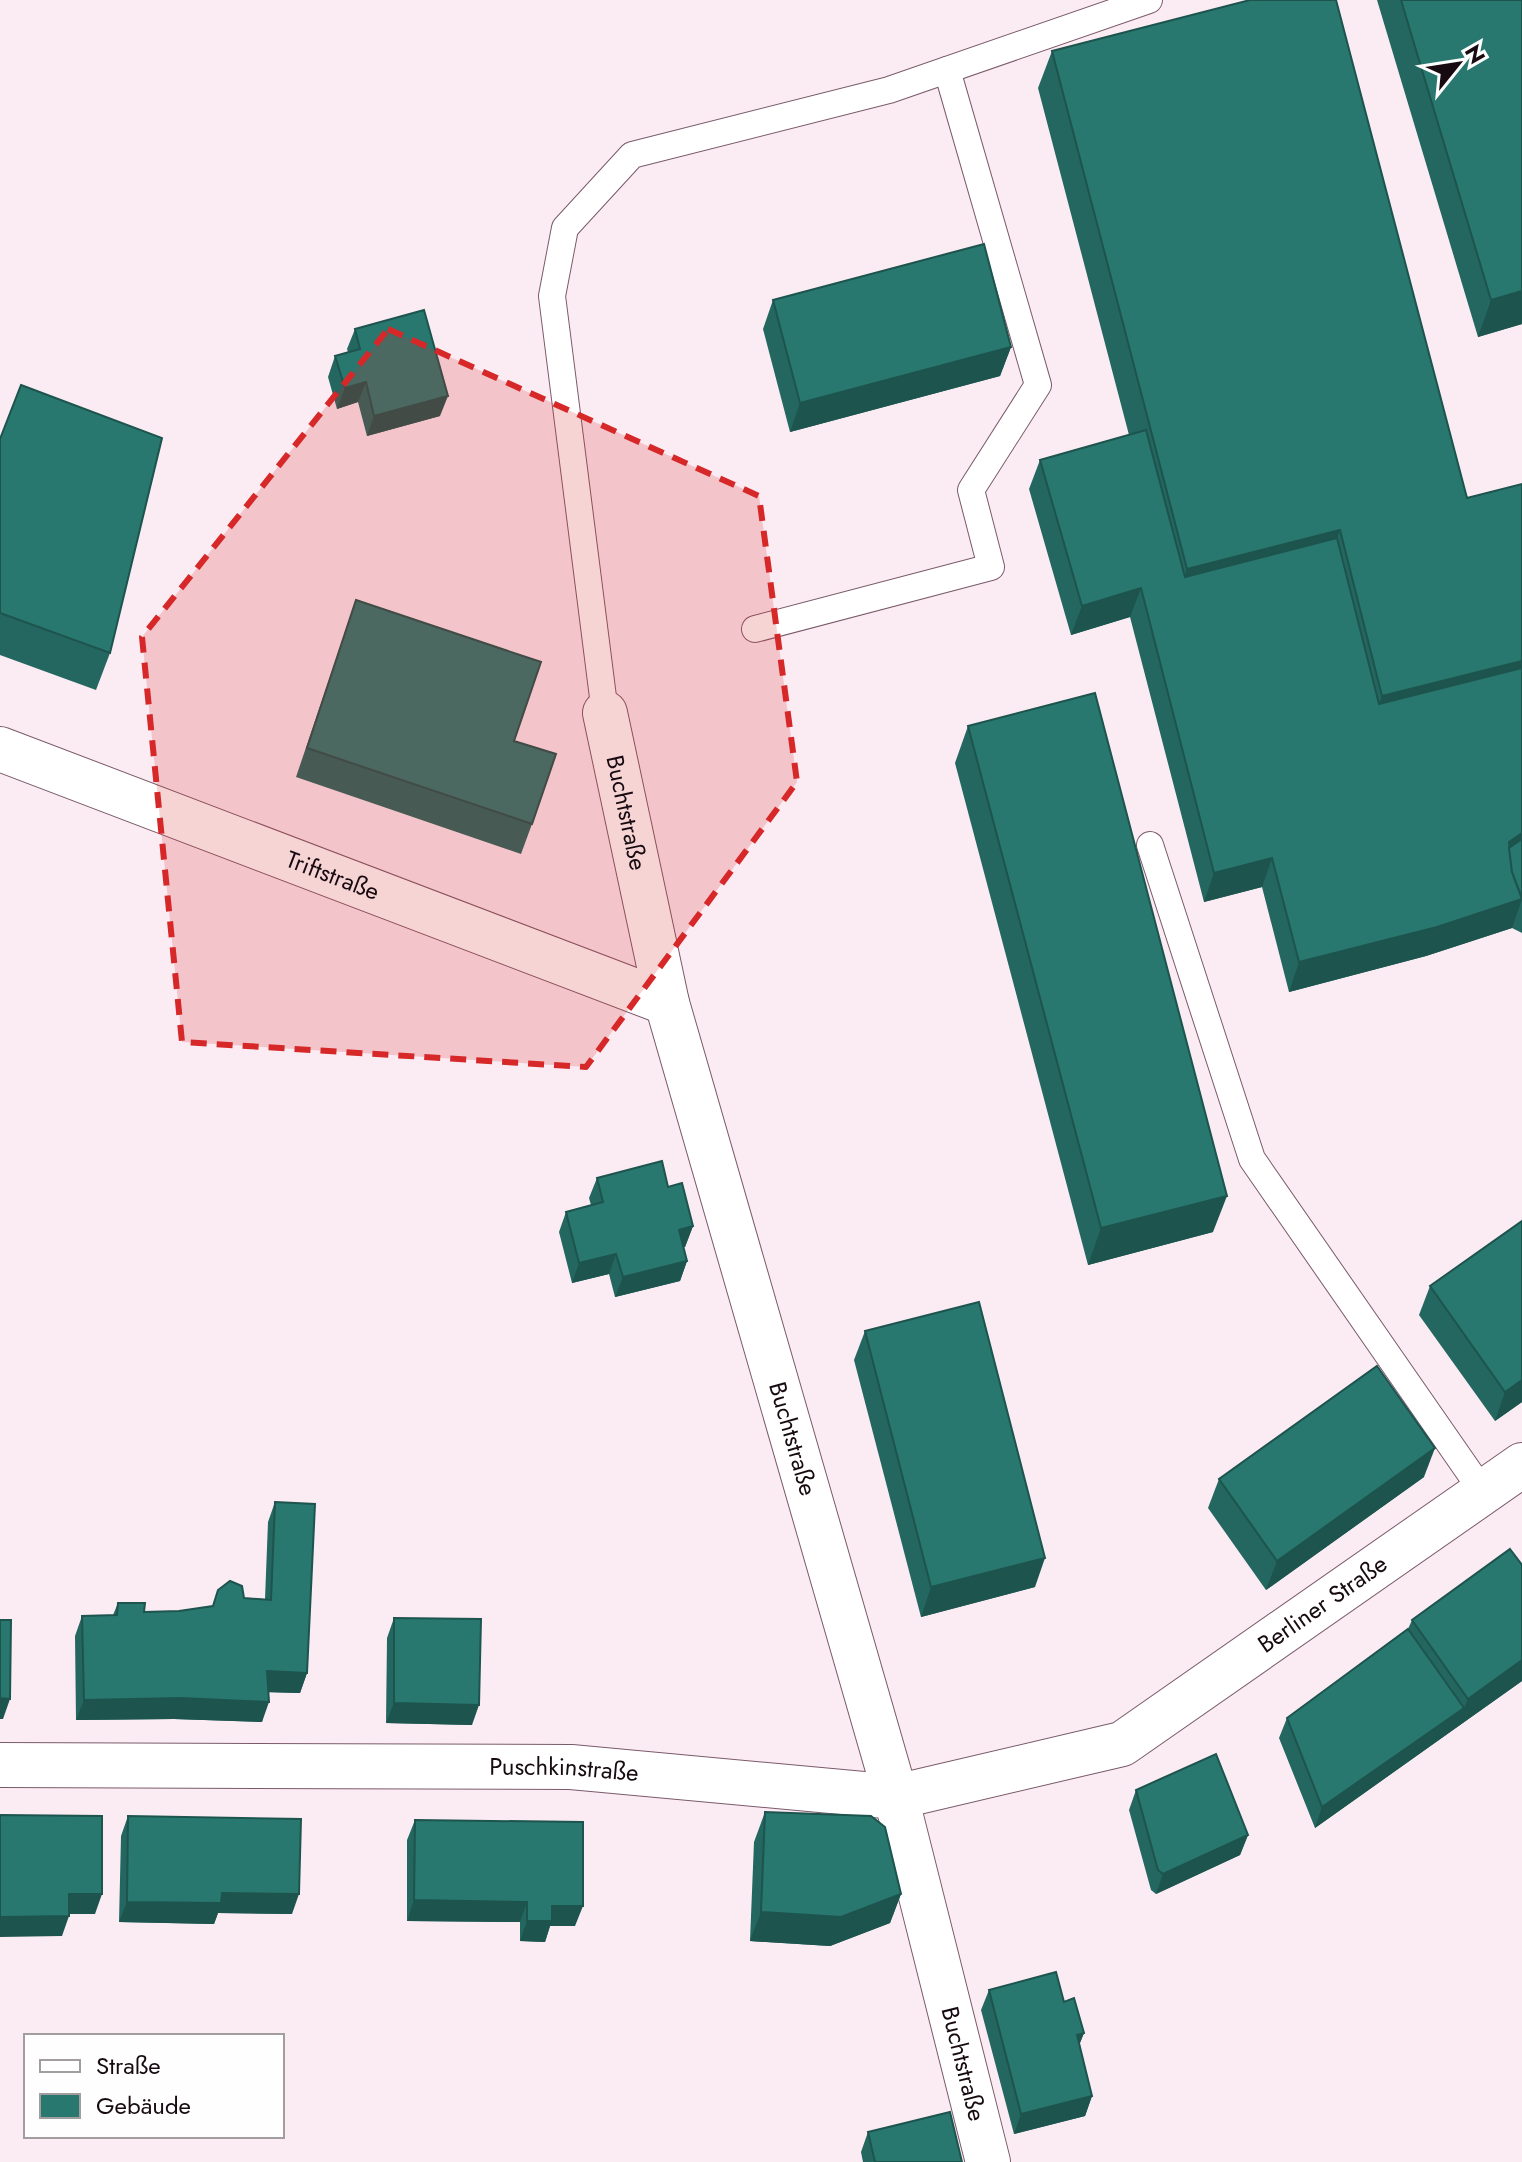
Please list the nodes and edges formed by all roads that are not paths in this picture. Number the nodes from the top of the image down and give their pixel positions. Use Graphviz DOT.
graph roads {
  1 [pos="1149,0"];
  2 [pos="947,70"];
  3 [pos="755,629"];
  4 [pos="605,713"];
  5 [pos="0,749"];
  6 [pos="1150,845"];
  7 [pos="667,1003"];
  8 [pos="1522,1465"];
  9 [pos="1483,1492"];
  10 [pos="1122,1744"];
  11 [pos="0,1765"];
  12 [pos="896,1797"];
  13 [pos="988,2162"];
  1 -- 2 [label="lane"];
  2 -- 3 [label="lane"];
  2 -- 4 [label="lane"];
  4 -- 7 [label="street, Buchtstraße"];
  5 -- 7 [label="street, Triftstraße"];
  6 -- 9 [label="lane"];
  7 -- 12 [label="street, Buchtstraße"];
  8 -- 9 [label="street, Berliner Straße"];
  9 -- 10 [label="street, Berliner Straße"];
  10 -- 12 [label="street, Puschkinstraße"];
  11 -- 12 [label="street, Puschkinstraße"];
  12 -- 13 [label="street, Buchtstraße"];
}
